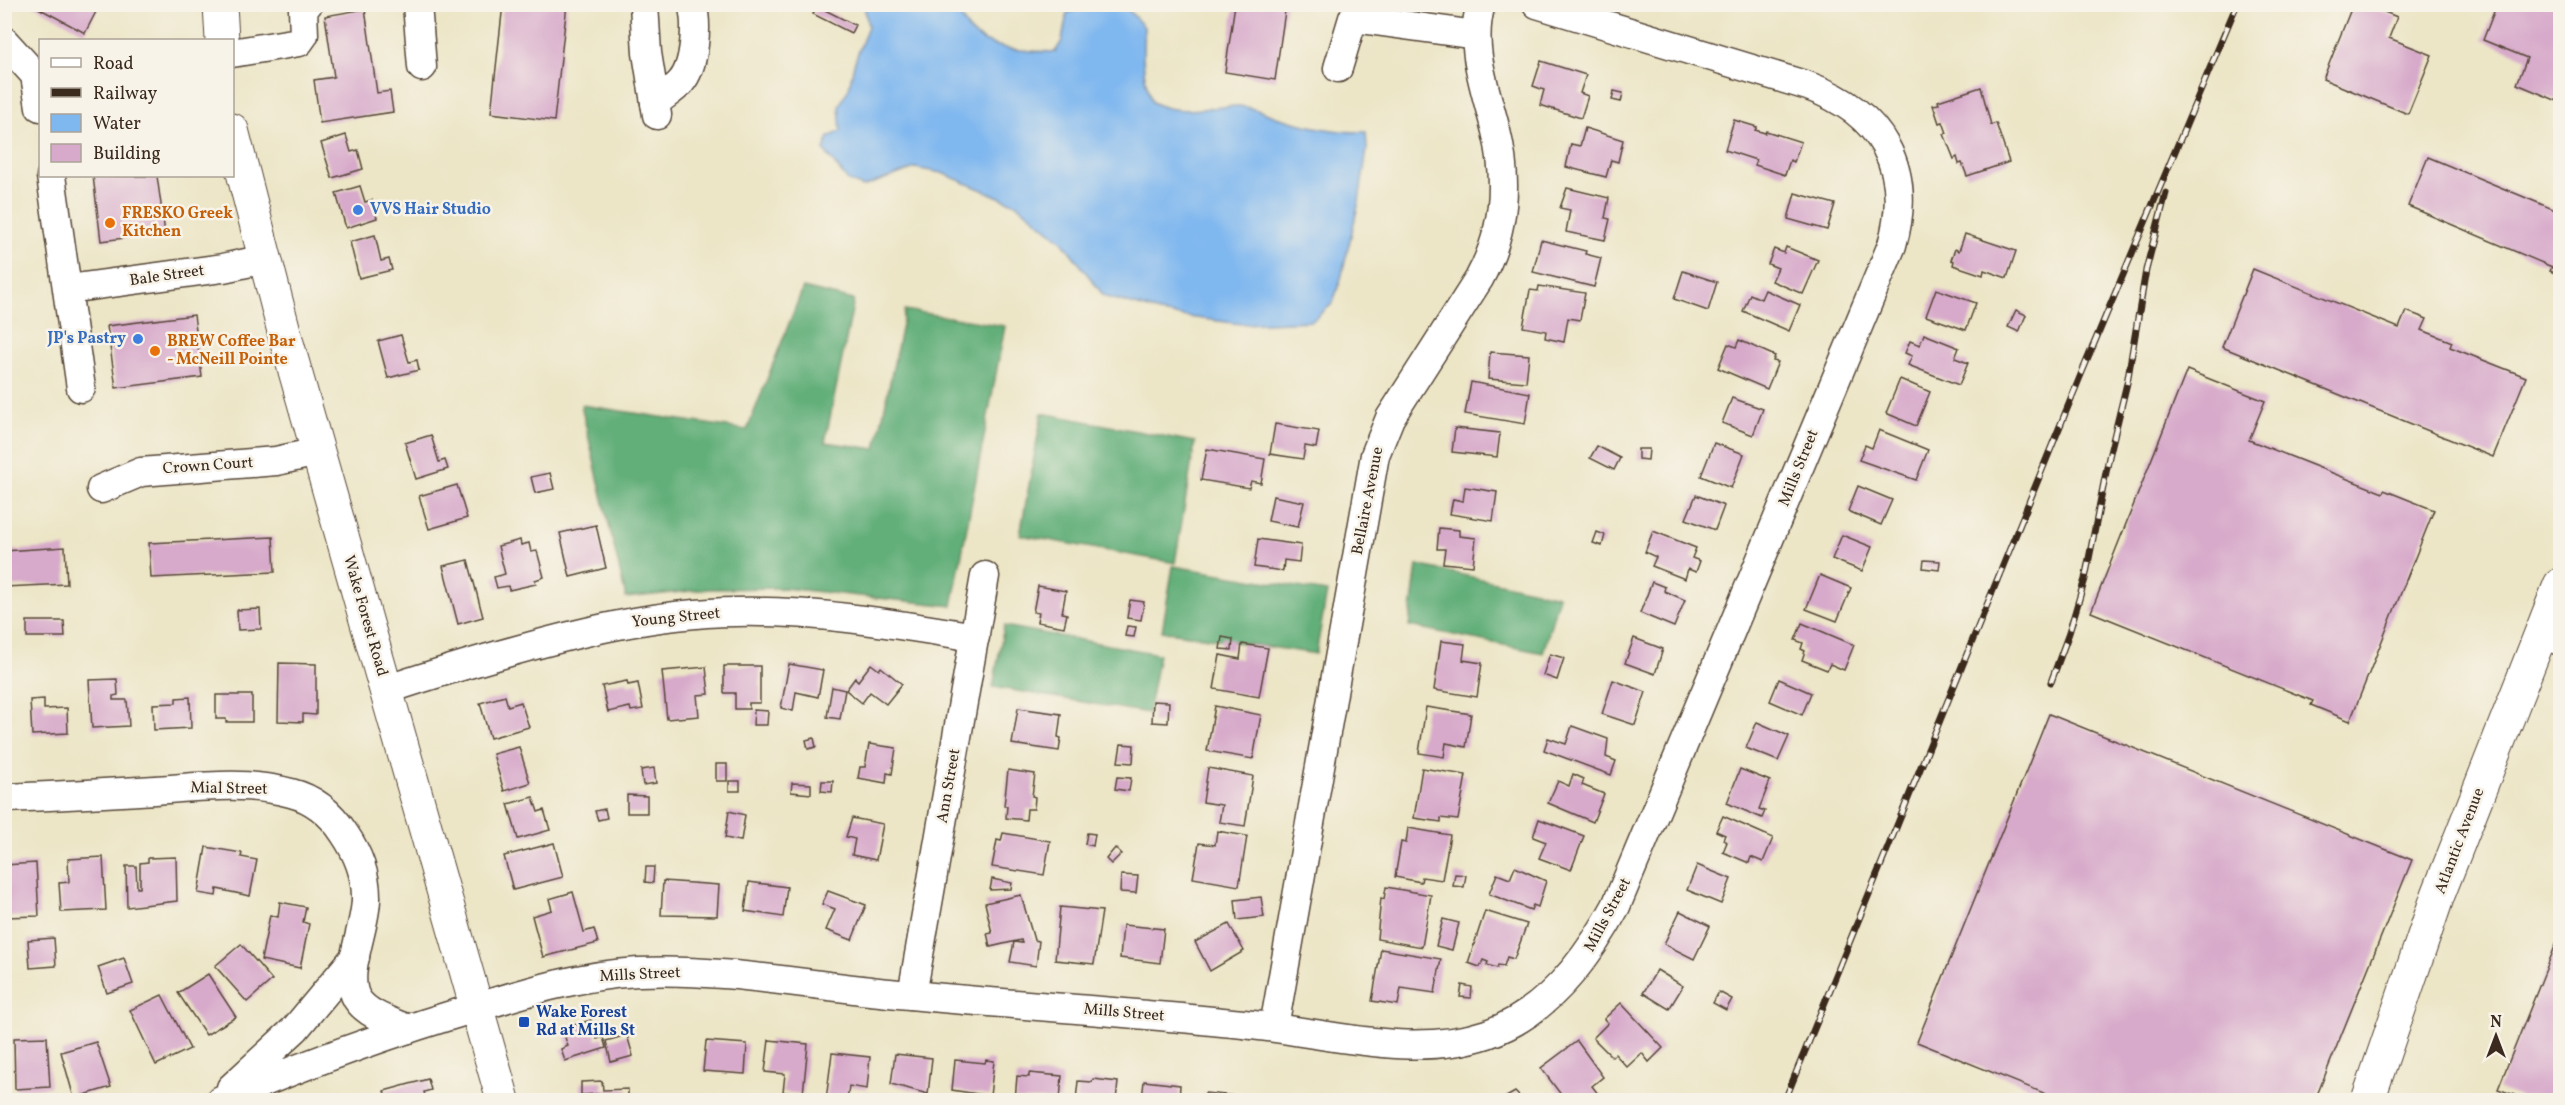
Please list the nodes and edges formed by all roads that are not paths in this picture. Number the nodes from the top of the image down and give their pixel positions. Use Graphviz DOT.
graph roads {
  1 [pos="220,4"];
  2 [pos="308,4"];
  3 [pos="417,4"];
  4 [pos="644,4"];
  5 [pos="692,4"];
  6 [pos="1481,4"];
  7 [pos="1537,4"];
  8 [pos="1476,34"];
  9 [pos="222,39"];
  10 [pos="4,41"];
  11 [pos="234,53"];
  12 [pos="422,67"];
  13 [pos="1338,68"];
  14 [pos="39,101"];
  15 [pos="234,138"];
  16 [pos="51,177"];
  17 [pos="265,259"];
  18 [pos="68,289"];
  19 [pos="81,387"];
  20 [pos="318,452"];
  21 [pos="101,489"];
  22 [pos="985,576"];
  23 [pos="2560,585"];
  24 [pos="975,637"];
  25 [pos="2552,638"];
  26 [pos="386,690"];
  27 [pos="4,798"];
  28 [pos="355,957"];
  29 [pos="912,995"];
  30 [pos="476,1007"];
  31 [pos="1274,1028"];
  32 [pos="408,1029"];
  33 [pos="219,1101"];
  34 [pos="503,1101"];
  35 [pos="2368,1101"];
  1 -- 9 [label="main road"];
  2 -- 11 [label="street"];
  3 -- 12 [label="street"];
  4 -- 5 [label="street"];
  6 -- 8 [label="street, Bellaire Avenue"];
  7 -- 31 [label="street, Mills Street"];
  8 -- 13 [label="street"];
  8 -- 31 [label="street, Bellaire Avenue"];
  10 -- 14 [label="street"];
  15 -- 17 [label="main road, Wake Forest Road"];
  16 -- 18 [label="street"];
  17 -- 18 [label="street, Bale Street"];
  17 -- 20 [label="main road, Wake Forest Road"];
  18 -- 19 [label="street"];
  20 -- 21 [label="street, Crown Court"];
  20 -- 26 [label="main road, Wake Forest Road"];
  22 -- 24 [label="street, Ann Street"];
  23 -- 25 [label="main road, Atlantic Avenue"];
  24 -- 26 [label="street, Young Street"];
  24 -- 29 [label="street, Ann Street"];
  25 -- 35 [label="main road, Atlantic Avenue"];
  26 -- 30 [label="main road, Wake Forest Road"];
  27 -- 28 [label="street, Mial Street"];
  28 -- 32 [label="street, Mial Street"];
  28 -- 33 [label="street, Mial Street"];
  29 -- 30 [label="street, Mills Street"];
  29 -- 31 [label="street, Mills Street"];
  30 -- 32 [label="street, Mills Street"];
  30 -- 34 [label="main road, Wake Forest Road"];
  32 -- 33 [label="street, Mills Street"];
}
